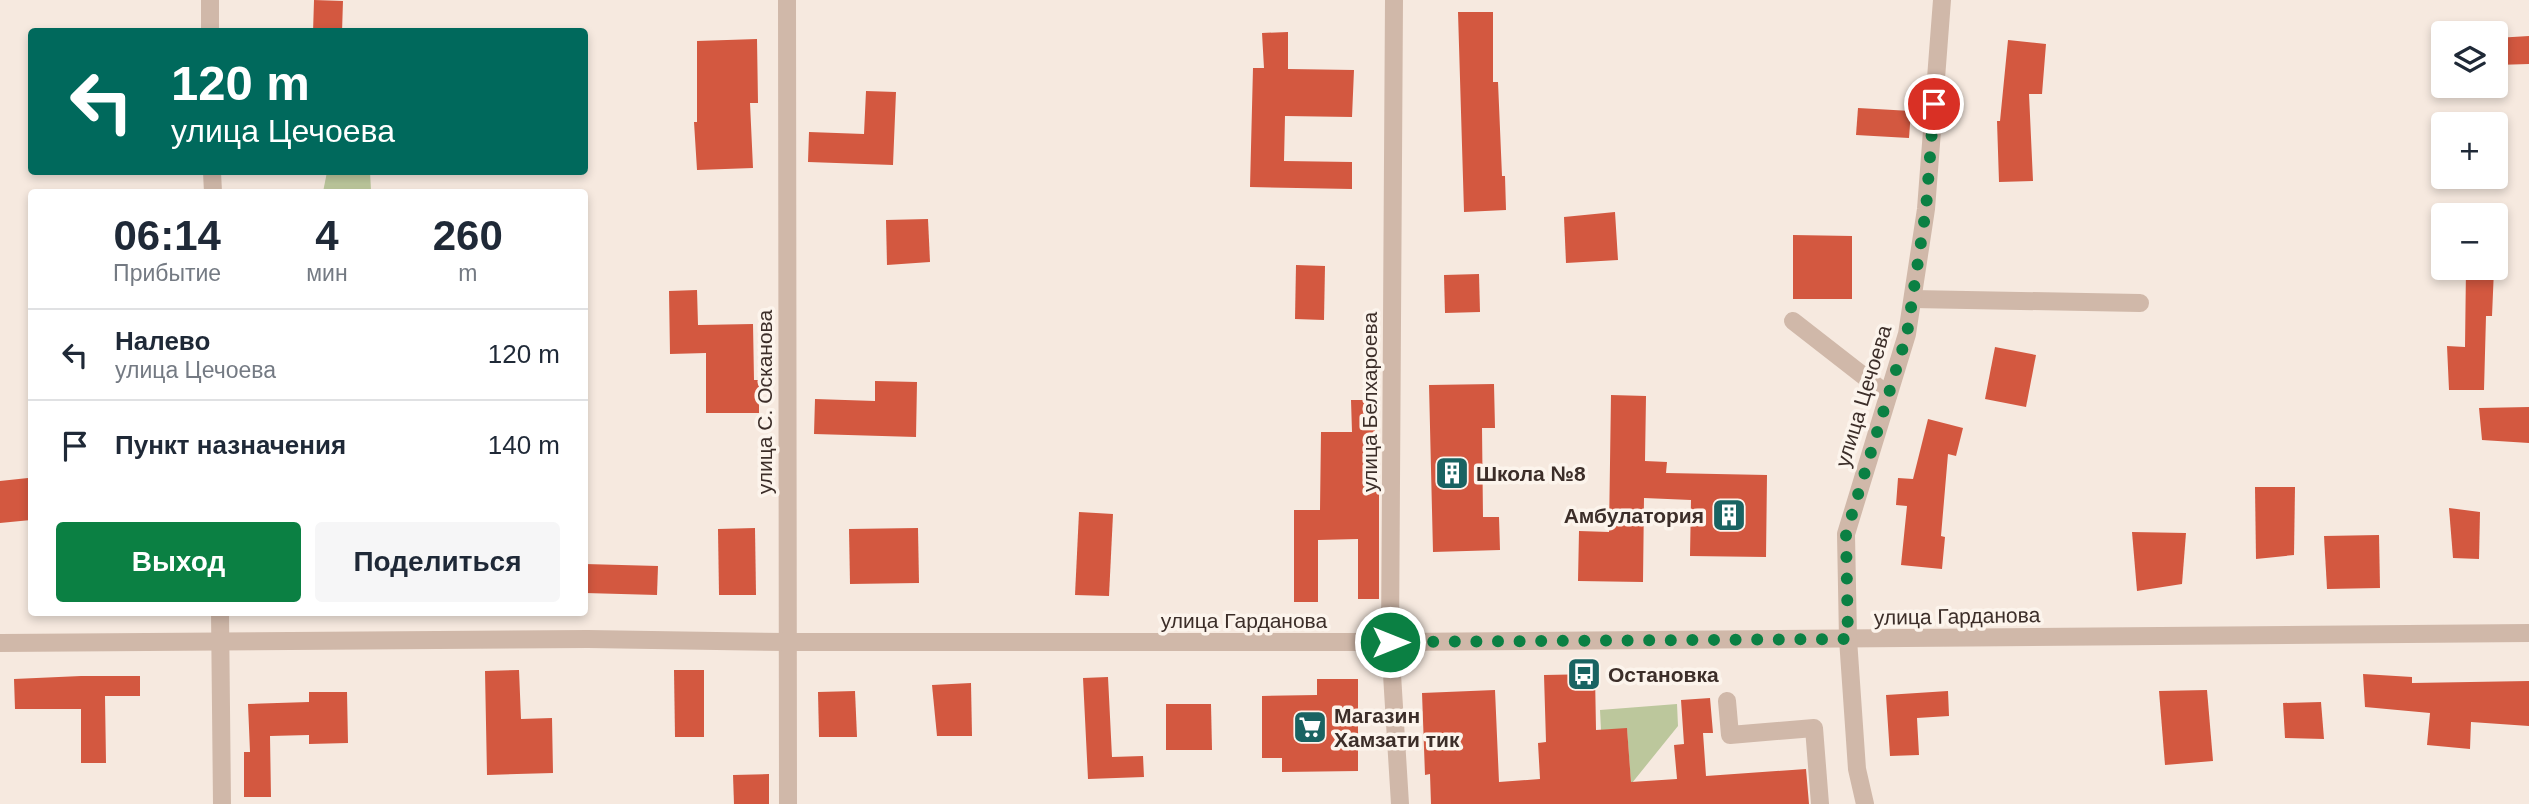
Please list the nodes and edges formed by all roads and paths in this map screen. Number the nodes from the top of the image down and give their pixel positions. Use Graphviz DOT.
graph roads {
  1 [pos="209,0"];
  2 [pos="787,0"];
  3 [pos="1394,0"];
  4 [pos="1942,0"];
  5 [pos="210,28"];
  6 [pos="1913,299"];
  7 [pos="2140,303"];
  8 [pos="1793,321"];
  9 [pos="1888,394"];
  10 [pos="220,616"];
  11 [pos="2529,633"];
  12 [pos="1848,639"];
  13 [pos="220,642"];
  14 [pos="786,642"];
  15 [pos="1390,642"];
  16 [pos="0,643"];
  17 [pos="1727,701"];
  18 [pos="222,804"];
  19 [pos="788,804"];
  20 [pos="1400,804"];
  21 [pos="1820,804"];
  22 [pos="1865,804"];
  1 -- 5 [label="street"];
  2 -- 14 [label="street, улица С. Осканова"];
  3 -- 15 [label="street, улица Белхароева"];
  4 -- 6 [label="street, улица Цечоева"];
  6 -- 7 [label="street"];
  6 -- 9 [label="street, улица Цечоева"];
  8 -- 9 [label="street"];
  9 -- 12 [label="street, улица Цечоева"];
  10 -- 13 [label="street"];
  11 -- 12 [label="street, улица Гарданова"];
  12 -- 15 [label="street, улица Гарданова"];
  12 -- 22 [label="street, улица Цечоева"];
  13 -- 14 [label="street, улица Гарданова"];
  13 -- 16 [label="street, улица Гарданова"];
  13 -- 18 [label="street"];
  14 -- 15 [label="street, улица Гарданова"];
  14 -- 19 [label="street, улица С. Осканова"];
  15 -- 20 [label="street, улица Белхароева"];
  17 -- 21 [label="street"];
}
